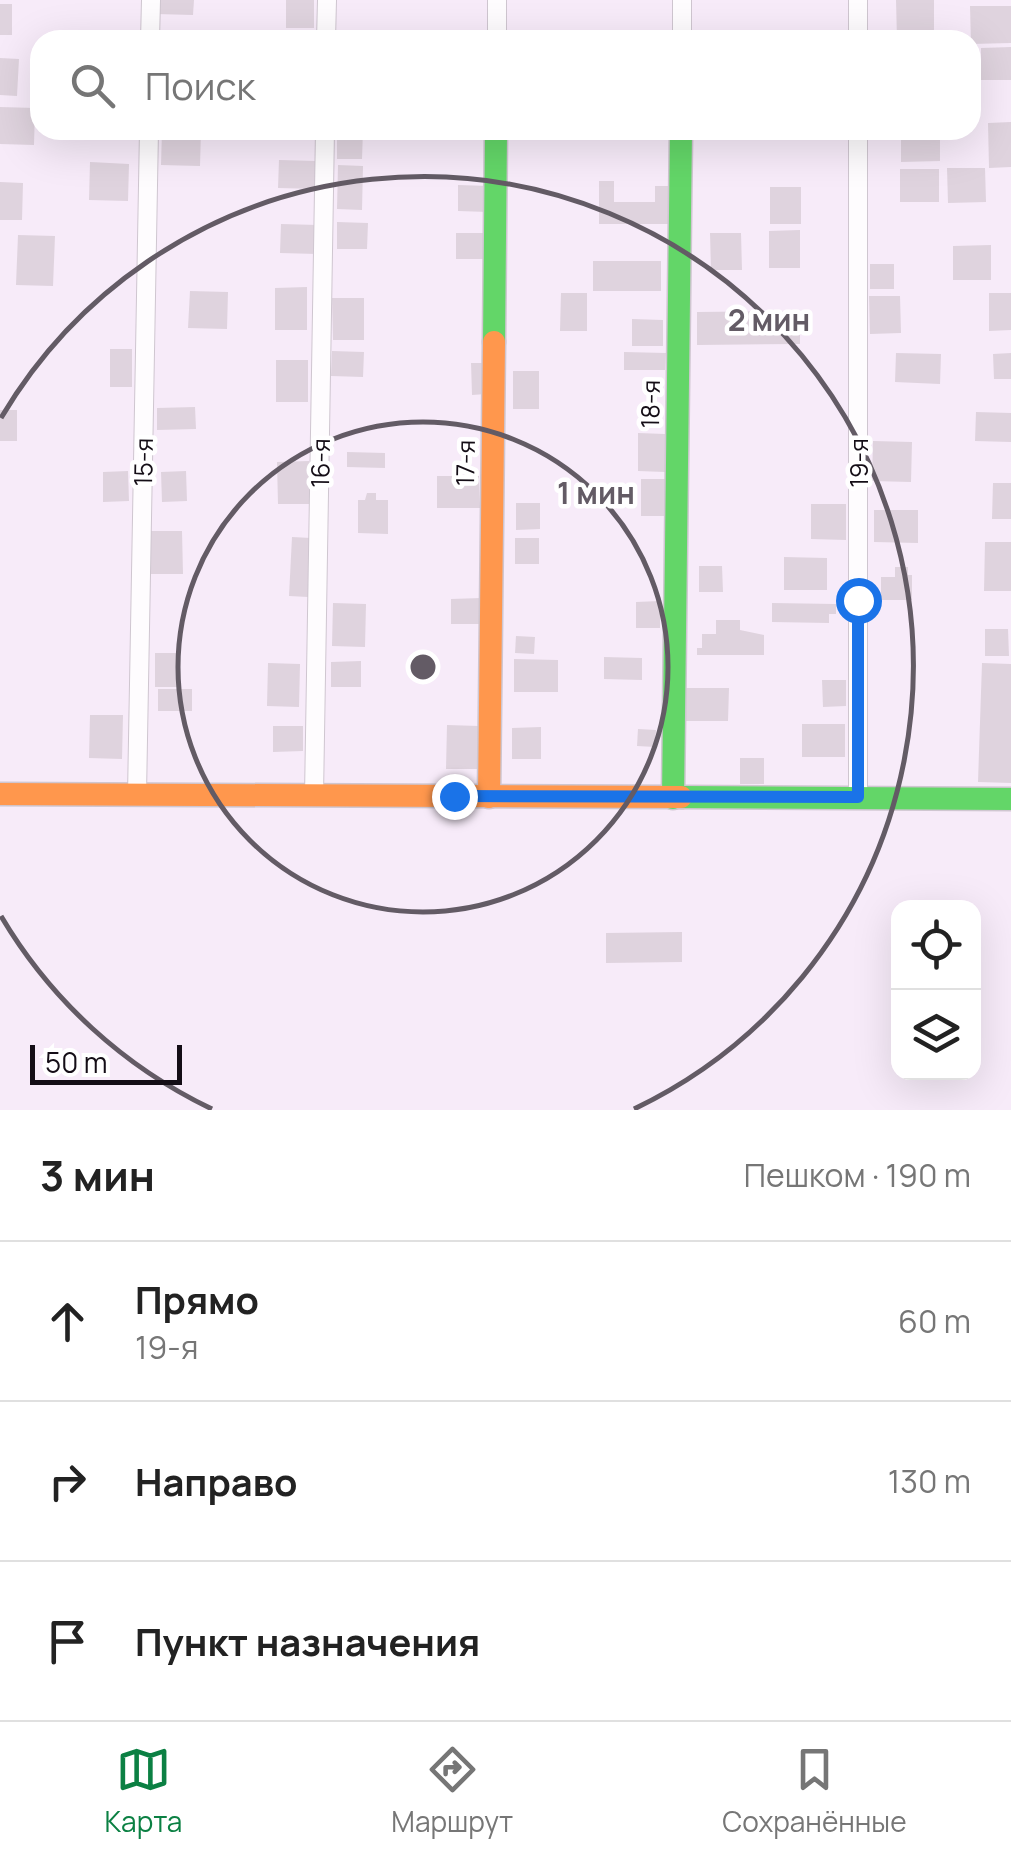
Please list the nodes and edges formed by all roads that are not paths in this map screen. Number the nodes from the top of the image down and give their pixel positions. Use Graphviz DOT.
graph roads {
  1 [pos="151,0"];
  2 [pos="327,0"];
  3 [pos="497,0"];
  4 [pos="682,0"];
  5 [pos="858,0"];
  6 [pos="150,30"];
  7 [pos="326,30"];
  8 [pos="496,30"];
  9 [pos="682,30"];
  10 [pos="858,30"];
  11 [pos="148,140"];
  12 [pos="325,140"];
  13 [pos="496,140"];
  14 [pos="681,140"];
  15 [pos="858,140"];
  16 [pos="0,794"];
  17 [pos="137,794"];
  18 [pos="314,796"];
  19 [pos="488,797"];
  20 [pos="858,797"];
  21 [pos="674,798"];
  22 [pos="1011,800"];
  1 -- 6 [label="street"];
  2 -- 7 [label="street"];
  3 -- 8 [label="street"];
  4 -- 9 [label="street"];
  5 -- 10 [label="street"];
  11 -- 17 [label="street, 15-я"];
  12 -- 18 [label="street, 16-я"];
  13 -- 19 [label="street, 17-я"];
  14 -- 21 [label="street, 18-я"];
  15 -- 20 [label="street, 19-я"];
  16 -- 17 [label="street"];
  17 -- 18 [label="street"];
  18 -- 19 [label="street"];
  19 -- 21 [label="street"];
  20 -- 21 [label="street"];
  20 -- 22 [label="street"];
}
